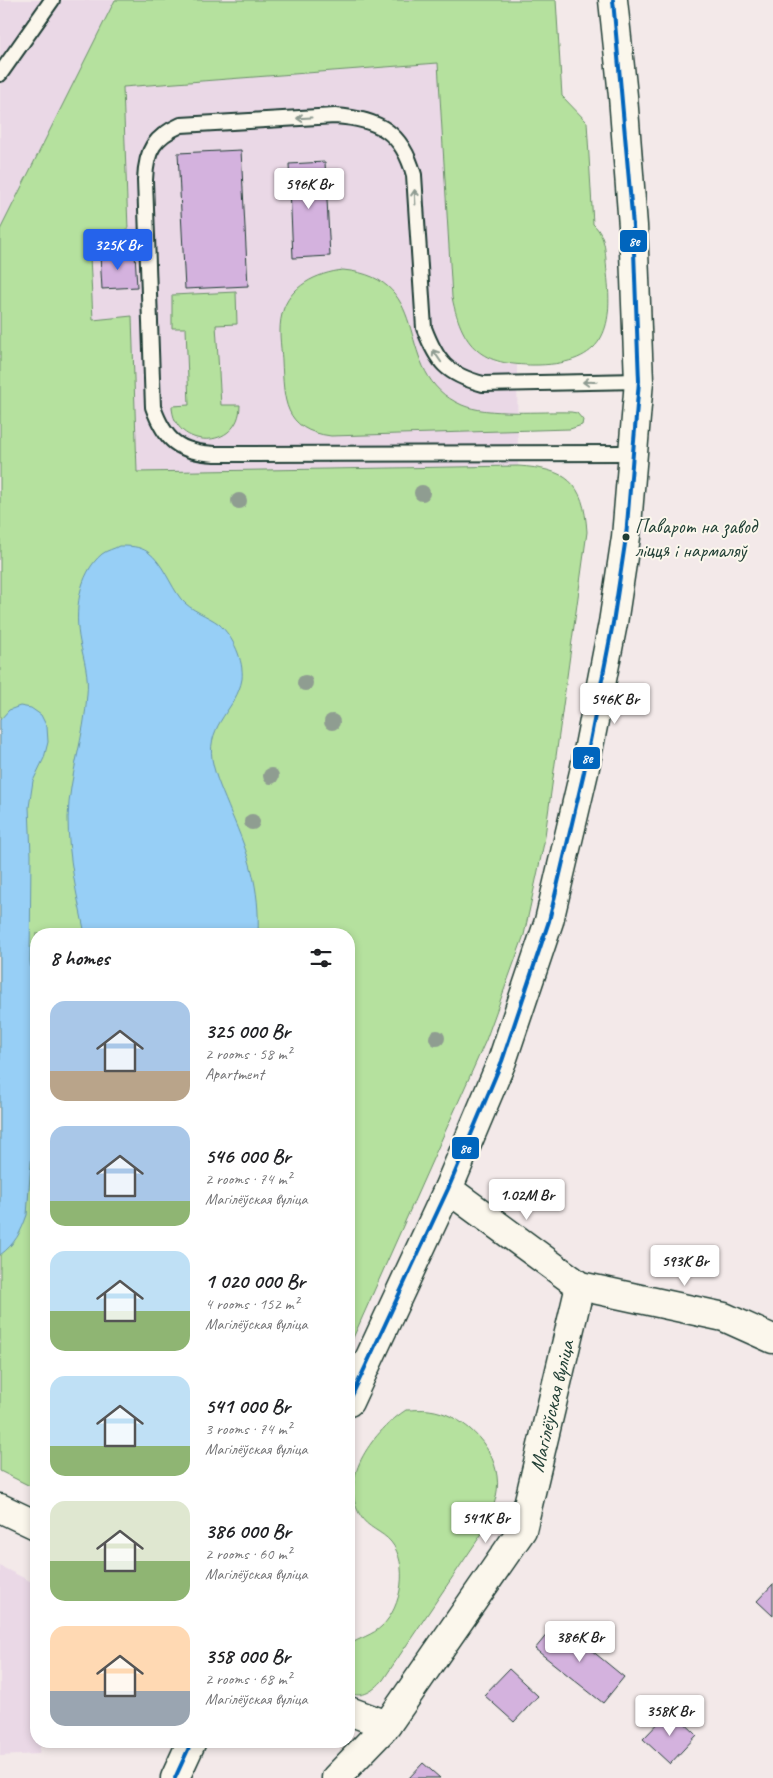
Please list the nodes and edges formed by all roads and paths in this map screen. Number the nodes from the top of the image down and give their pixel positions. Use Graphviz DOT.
graph roads {
  1 [pos="52,0"];
  2 [pos="613,0"];
  3 [pos="0,74"];
  4 [pos="639,381"];
  5 [pos="633,453"];
  6 [pos="448,1189"];
  7 [pos="580,1286"];
  8 [pos="773,1339"];
  9 [pos="355,1389"];
  10 [pos="0,1508"];
  11 [pos="30,1523"];
  12 [pos="355,1714"];
  13 [pos="387,1725"];
  14 [pos="189,1748"];
  15 [pos="175,1778"];
  16 [pos="336,1778"];
  1 -- 3 [label="lane"];
  2 -- 4 [label="street"];
  4 -- 5 [label="street"];
  4 -- 5 [label="lane, one-way"];
  5 -- 6 [label="street"];
  6 -- 7 [label="street"];
  6 -- 9 [label="street"];
  7 -- 8 [label="street"];
  7 -- 13 [label="street, Магілёўская вуліца"];
  10 -- 11 [label="street"];
  12 -- 13 [label="street"];
  13 -- 16 [label="street, Магілёўская вуліца"];
  14 -- 15 [label="street"];
}
